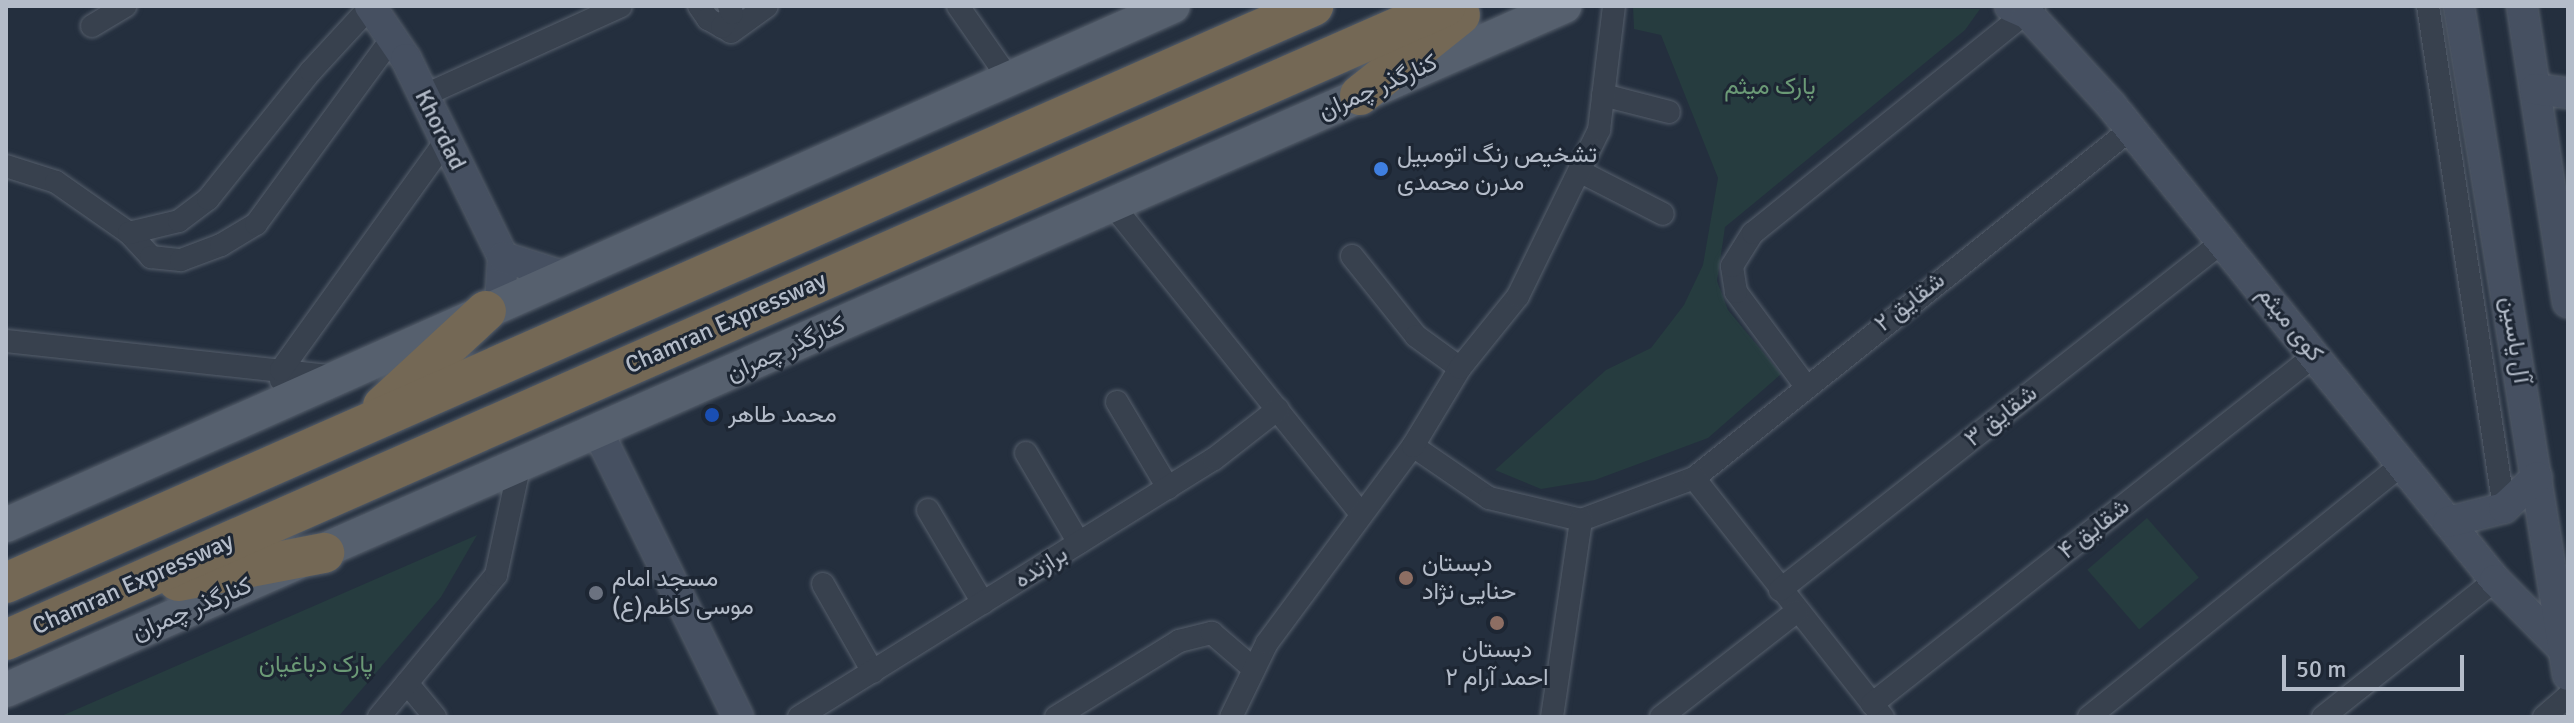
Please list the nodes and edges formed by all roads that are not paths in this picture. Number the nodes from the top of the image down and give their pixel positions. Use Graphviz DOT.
graph roads {
  1 [pos="125,6"];
  2 [pos="370,6"];
  3 [pos="621,6"];
  4 [pos="699,6"];
  5 [pos="767,6"];
  6 [pos="958,6"];
  7 [pos="1313,6"];
  8 [pos="1446,6"];
  9 [pos="1472,6"];
  10 [pos="1564,6"];
  11 [pos="1614,6"];
  12 [pos="2428,6"];
  13 [pos="2459,6"];
  14 [pos="2522,6"];
  15 [pos="2024,9"];
  16 [pos="1152,10"];
  17 [pos="726,16"];
  18 [pos="92,26"];
  19 [pos="392,38"];
  20 [pos="1009,79"];
  21 [pos="2535,89"];
  22 [pos="2568,93"];
  23 [pos="1360,95"];
  24 [pos="1603,95"];
  25 [pos="423,96"];
  26 [pos="1669,112"];
  27 [pos="2130,130"];
  28 [pos="445,142"];
  29 [pos="6,166"];
  30 [pos="1579,171"];
  31 [pos="1111,203"];
  32 [pos="1663,214"];
  33 [pos="129,233"];
  34 [pos="2222,242"];
  35 [pos="1352,256"];
  36 [pos="503,257"];
  37 [pos="563,276"];
  38 [pos="2568,302"];
  39 [pos="493,307"];
  40 [pos="6,341"];
  41 [pos="2315,355"];
  42 [pos="1460,368"];
  43 [pos="281,370"];
  44 [pos="340,377"];
  45 [pos="1805,385"];
  46 [pos="1117,402"];
  47 [pos="280,405"];
  48 [pos="1278,409"];
  49 [pos="361,428"];
  50 [pos="599,434"];
  51 [pos="1413,446"];
  52 [pos="1026,453"];
  53 [pos="2403,464"];
  54 [pos="519,468"];
  55 [pos="2537,477"];
  56 [pos="1694,478"];
  57 [pos="1168,488"];
  58 [pos="2504,508"];
  59 [pos="928,510"];
  60 [pos="1361,514"];
  61 [pos="1581,520"];
  62 [pos="2448,522"];
  63 [pos="6,525"];
  64 [pos="1079,543"];
  65 [pos="324,553"];
  66 [pos="2495,580"];
  67 [pos="6,583"];
  68 [pos="823,584"];
  69 [pos="1780,590"];
  70 [pos="107,595"];
  71 [pos="983,603"];
  72 [pos="1797,611"];
  73 [pos="6,640"];
  74 [pos="2566,663"];
  75 [pos="1254,669"];
  76 [pos="873,672"];
  77 [pos="407,683"];
  78 [pos="6,690"];
  79 [pos="2568,696"];
  80 [pos="1878,710"];
  81 [pos="379,717"];
  82 [pos="435,717"];
  83 [pos="738,717"];
  84 [pos="799,717"];
  85 [pos="1056,717"];
  86 [pos="1231,717"];
  87 [pos="1552,717"];
  88 [pos="1661,717"];
  89 [pos="2089,717"];
  90 [pos="2323,717"];
  91 [pos="2544,717"];
  1 -- 18 [label="street"];
  2 -- 19 [label="main road, Khordad"];
  2 -- 33 [label="street"];
  3 -- 25 [label="street"];
  4 -- 17 [label="street"];
  5 -- 17 [label="street"];
  6 -- 20 [label="street"];
  7 -- 49 [label="highway"];
  8 -- 70 [label="highway, Chamran Expressway"];
  9 -- 23 [label="highway"];
  10 -- 23 [label="main road, کنارگذر چمران"];
  11 -- 24 [label="street"];
  12 -- 58 [label="street"];
  13 -- 55 [label="main road, آل یاسین"];
  14 -- 21 [label="main road"];
  15 -- 27 [label="main road, کوی میثم"];
  15 -- 45 [label="street"];
  16 -- 20 [label="main road"];
  19 -- 25 [label="main road, Khordad"];
  19 -- 33 [label="street"];
  20 -- 37 [label="main road"];
  21 -- 22 [label="main road"];
  21 -- 38 [label="main road"];
  23 -- 31 [label="main road, کنارگذر چمران"];
  24 -- 26 [label="street"];
  24 -- 30 [label="street"];
  25 -- 28 [label="main road, Khordad"];
  27 -- 34 [label="main road, کوی میثم"];
  27 -- 45 [label="street, شقایق ۲"];
  28 -- 36 [label="main road, Khordad"];
  28 -- 43 [label="street"];
  29 -- 33 [label="street"];
  30 -- 32 [label="street"];
  30 -- 42 [label="street"];
  31 -- 48 [label="street"];
  31 -- 50 [label="main road, کنارگذر چمران"];
  34 -- 41 [label="main road, کوی میثم"];
  34 -- 69 [label="street, شقایق ۳"];
  35 -- 42 [label="street"];
  36 -- 37 [label="main road"];
  36 -- 39 [label="main road"];
  37 -- 39 [label="main road"];
  39 -- 44 [label="main road"];
  39 -- 49 [label="highway"];
  40 -- 43 [label="street"];
  41 -- 53 [label="main road, کوی میثم"];
  41 -- 80 [label="street, شقایق ۴"];
  42 -- 51 [label="street"];
  43 -- 44 [label="street"];
  43 -- 47 [label="street"];
  44 -- 47 [label="main road"];
  45 -- 56 [label="street, شقایق ۲"];
  46 -- 57 [label="street"];
  47 -- 63 [label="main road"];
  48 -- 57 [label="street, برازنده"];
  48 -- 60 [label="street"];
  49 -- 67 [label="highway"];
  50 -- 54 [label="main road, کنارگذر چمران"];
  50 -- 83 [label="main road"];
  51 -- 60 [label="street"];
  51 -- 61 [label="street"];
  52 -- 64 [label="street"];
  53 -- 62 [label="main road, کوی میثم"];
  53 -- 89 [label="street"];
  54 -- 65 [label="main road, کنارگذر چمران"];
  54 -- 77 [label="street"];
  55 -- 58 [label="main road"];
  55 -- 74 [label="main road, آل یاسین"];
  56 -- 61 [label="street, شقایق ۲"];
  56 -- 69 [label="street"];
  57 -- 64 [label="street, برازنده"];
  58 -- 62 [label="main road"];
  59 -- 71 [label="street"];
  60 -- 75 [label="street"];
  61 -- 87 [label="street"];
  62 -- 66 [label="main road, کوی میثم"];
  64 -- 71 [label="street, برازنده"];
  65 -- 70 [label="highway"];
  65 -- 78 [label="main road, کنارگذر چمران"];
  66 -- 74 [label="main road, کوی میثم"];
  66 -- 90 [label="street"];
  68 -- 76 [label="street"];
  69 -- 72 [label="street"];
  70 -- 73 [label="highway, Chamran Expressway"];
  71 -- 76 [label="street, برازنده"];
  72 -- 80 [label="street"];
  72 -- 88 [label="street"];
  75 -- 85 [label="street"];
  75 -- 86 [label="street"];
  76 -- 84 [label="street, برازنده"];
  77 -- 81 [label="street"];
  77 -- 82 [label="street"];
  79 -- 91 [label="street"];
}
